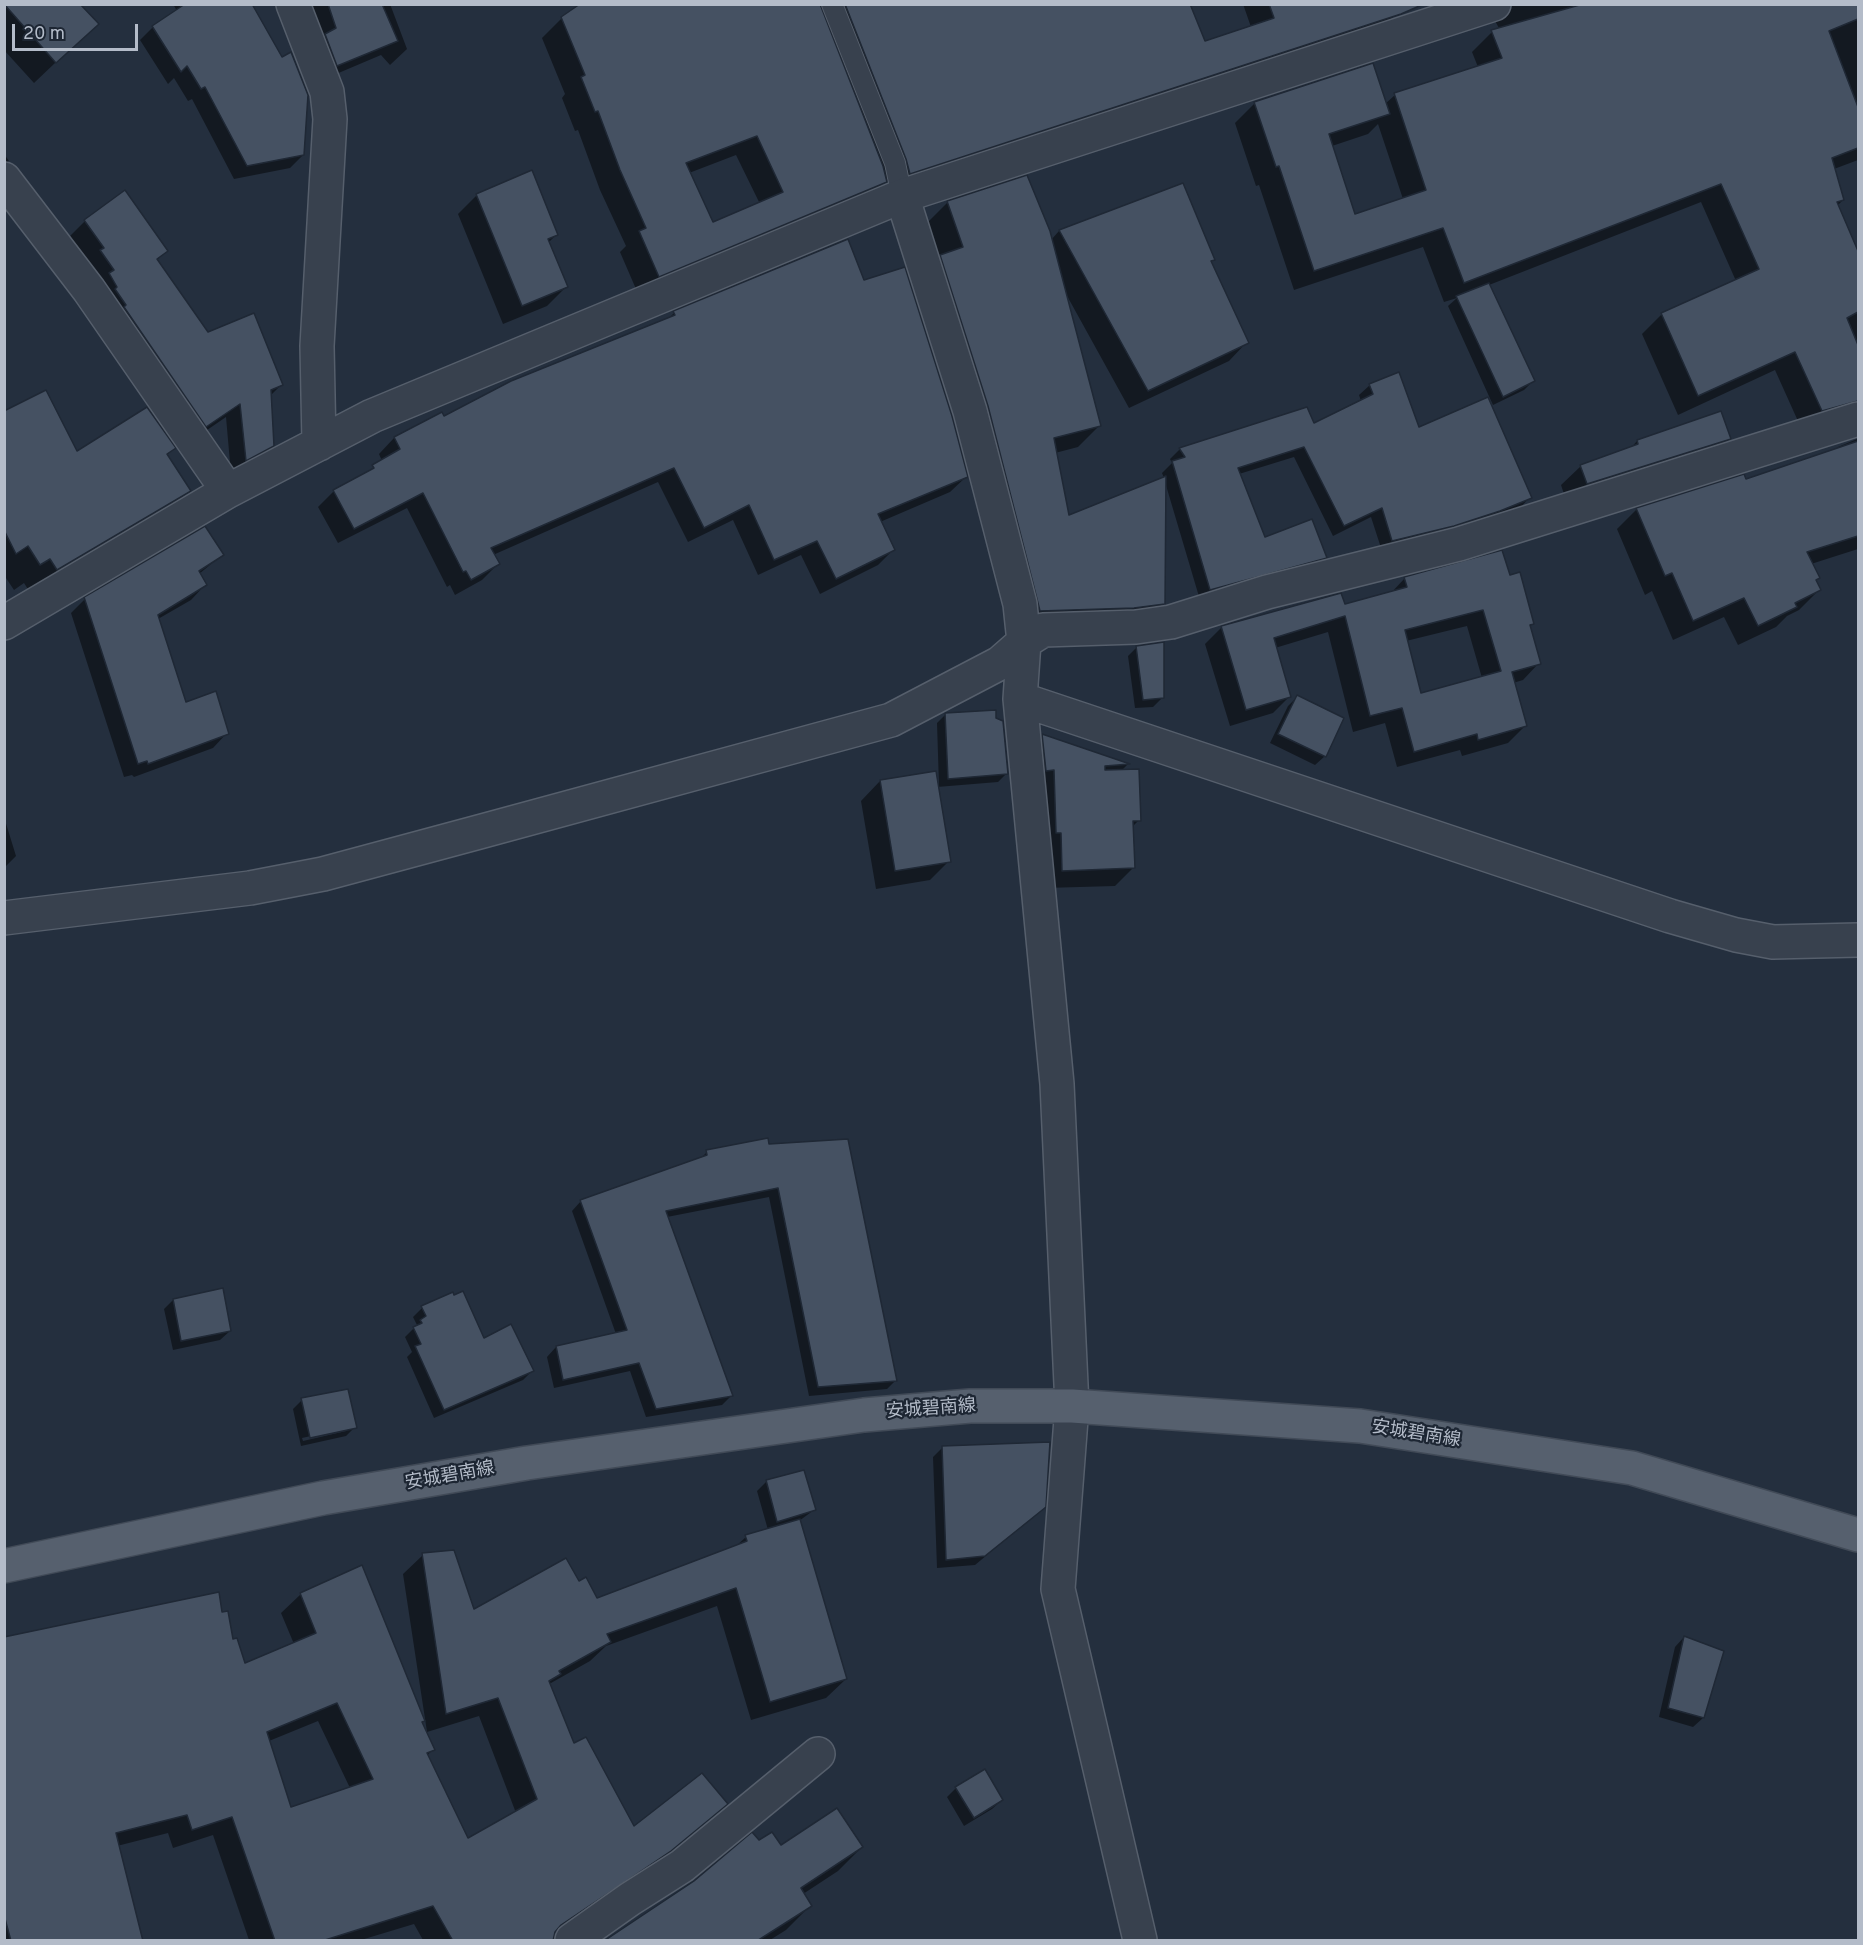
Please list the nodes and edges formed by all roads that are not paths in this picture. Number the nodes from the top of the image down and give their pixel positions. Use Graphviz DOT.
graph roads {
  1 [pos="293,4"];
  2 [pos="832,4"];
  3 [pos="1490,5"];
  4 [pos="4,179"];
  5 [pos="902,196"];
  6 [pos="1858,419"];
  7 [pos="320,444"];
  8 [pos="228,491"];
  9 [pos="4,623"];
  10 [pos="1024,642"];
  11 [pos="1020,699"];
  12 [pos="4,918"];
  13 [pos="1858,940"];
  14 [pos="1072,1407"];
  15 [pos="1858,1535"];
  16 [pos="4,1566"];
  17 [pos="818,1754"];
  18 [pos="572,1941"];
  19 [pos="1140,1941"];
  1 -- 7 [label="street"];
  2 -- 5 [label="lane"];
  3 -- 5 [label="street"];
  4 -- 8 [label="street"];
  5 -- 7 [label="street"];
  5 -- 10 [label="street"];
  6 -- 10 [label="street"];
  7 -- 8 [label="street"];
  8 -- 9 [label="street"];
  10 -- 11 [label="street"];
  10 -- 12 [label="street"];
  11 -- 13 [label="street"];
  11 -- 14 [label="street"];
  14 -- 15 [label="main road, 安城碧南線"];
  14 -- 16 [label="main road, 安城碧南線"];
  14 -- 19 [label="street"];
  17 -- 18 [label="street"];
}
